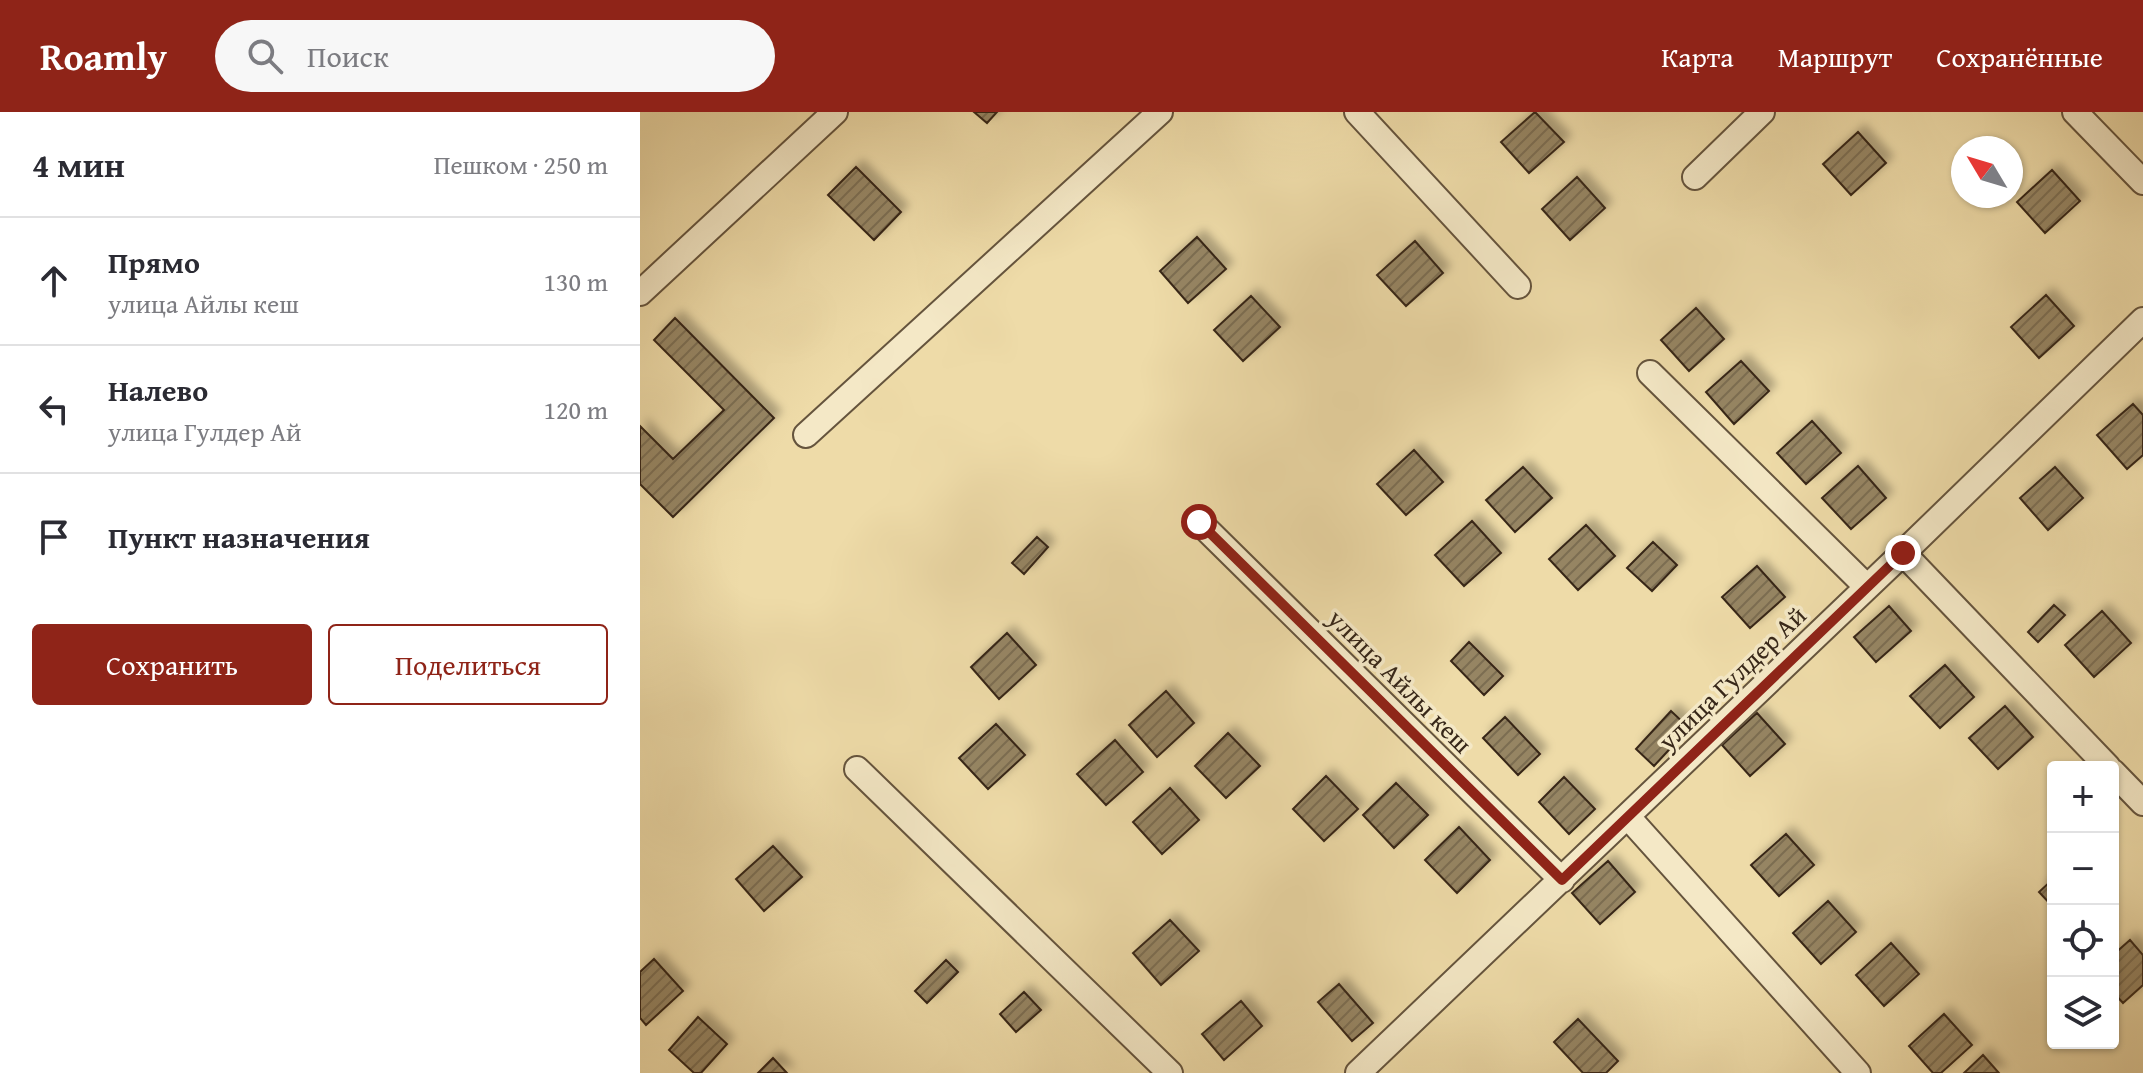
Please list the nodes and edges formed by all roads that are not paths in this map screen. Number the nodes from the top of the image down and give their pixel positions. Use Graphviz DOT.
graph roads {
  1 [pos="835,112"];
  2 [pos="1160,112"];
  3 [pos="1357,112"];
  4 [pos="1762,112"];
  5 [pos="2075,112"];
  6 [pos="1695,177"];
  7 [pos="2143,182"];
  8 [pos="1518,286"];
  9 [pos="640,293"];
  10 [pos="2143,320"];
  11 [pos="1650,373"];
  12 [pos="806,435"];
  13 [pos="1199,522"];
  14 [pos="1903,553"];
  15 [pos="1867,587"];
  16 [pos="2102,761"];
  17 [pos="857,769"];
  18 [pos="2119,778"];
  19 [pos="2143,803"];
  20 [pos="1628,817"];
  21 [pos="1562,880"];
  22 [pos="1170,1073"];
  23 [pos="1358,1073"];
  24 [pos="1858,1073"];
  1 -- 9 [label="street"];
  2 -- 12 [label="street"];
  3 -- 8 [label="street"];
  4 -- 6 [label="street"];
  5 -- 7 [label="street"];
  10 -- 14 [label="street, улица Гулдер Ай"];
  11 -- 15 [label="street"];
  13 -- 21 [label="street, улица Айлы кеш"];
  14 -- 15 [label="street, улица Гулдер Ай"];
  14 -- 16 [label="street"];
  15 -- 20 [label="street, улица Гулдер Ай"];
  17 -- 22 [label="street"];
  18 -- 19 [label="street"];
  20 -- 21 [label="street, улица Гулдер Ай"];
  20 -- 24 [label="street"];
  21 -- 23 [label="street, улица Гулдер Ай"];
}
